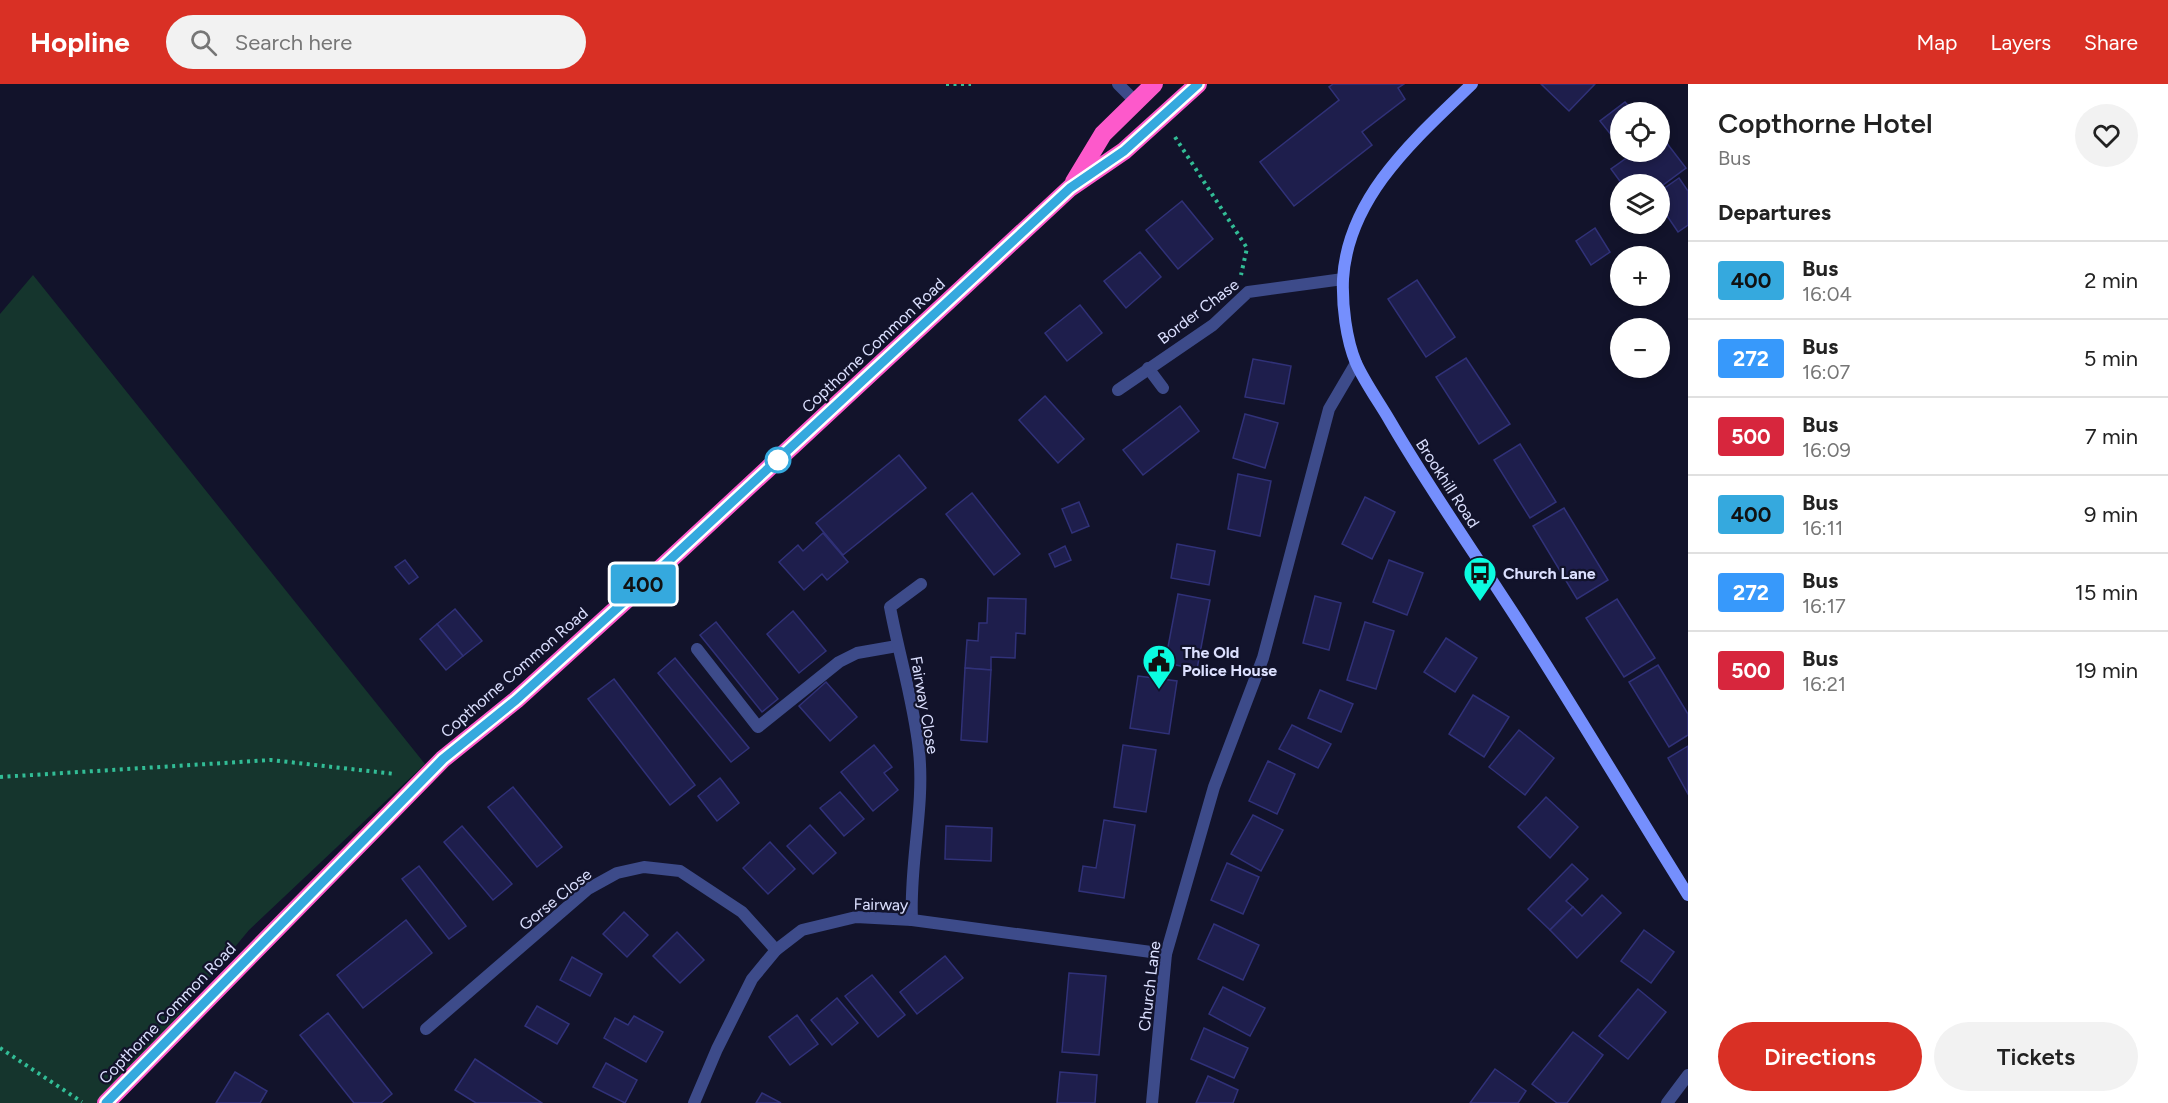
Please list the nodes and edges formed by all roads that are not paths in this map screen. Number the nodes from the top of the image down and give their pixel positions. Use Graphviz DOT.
graph roads {
  1 [pos="1118,84"];
  2 [pos="1154,84"];
  3 [pos="1198,84"];
  4 [pos="1472,84"];
  5 [pos="1136,102"];
  6 [pos="1070,188"];
  7 [pos="1343,279"];
  8 [pos="1356,363"];
  9 [pos="1148,368"];
  10 [pos="1163,388"];
  11 [pos="1118,390"];
  12 [pos="921,584"];
  13 [pos="897,646"];
  14 [pos="697,649"];
  15 [pos="1688,895"];
  16 [pos="912,920"];
  17 [pos="776,950"];
  18 [pos="1166,954"];
  19 [pos="426,1029"];
  20 [pos="1688,1076"];
  21 [pos="106,1103"];
  22 [pos="694,1103"];
  23 [pos="1152,1103"];
  24 [pos="1667,1103"];
  1 -- 5 [label="street"];
  2 -- 5 [label="highway, Copthorne Common Road"];
  3 -- 6 [label="highway, Copthorne Common Road"];
  4 -- 7 [label="street, Brookhill Road"];
  5 -- 6 [label="highway, Copthorne Common Road"];
  6 -- 21 [label="highway, Copthorne Common Road"];
  7 -- 8 [label="street, Brookhill Road"];
  7 -- 9 [label="street, Border Chase"];
  8 -- 15 [label="street, Brookhill Road"];
  8 -- 18 [label="street, Church Lane"];
  9 -- 10 [label="street"];
  9 -- 11 [label="street, Border Chase"];
  12 -- 13 [label="street, Fairway Close"];
  13 -- 14 [label="street"];
  13 -- 16 [label="street, Fairway Close"];
  16 -- 17 [label="street, Fairway"];
  16 -- 18 [label="street, Fairway"];
  17 -- 19 [label="street, Gorse Close"];
  17 -- 22 [label="street, Fairway"];
  18 -- 23 [label="street, Church Lane"];
  20 -- 24 [label="street"];
}
